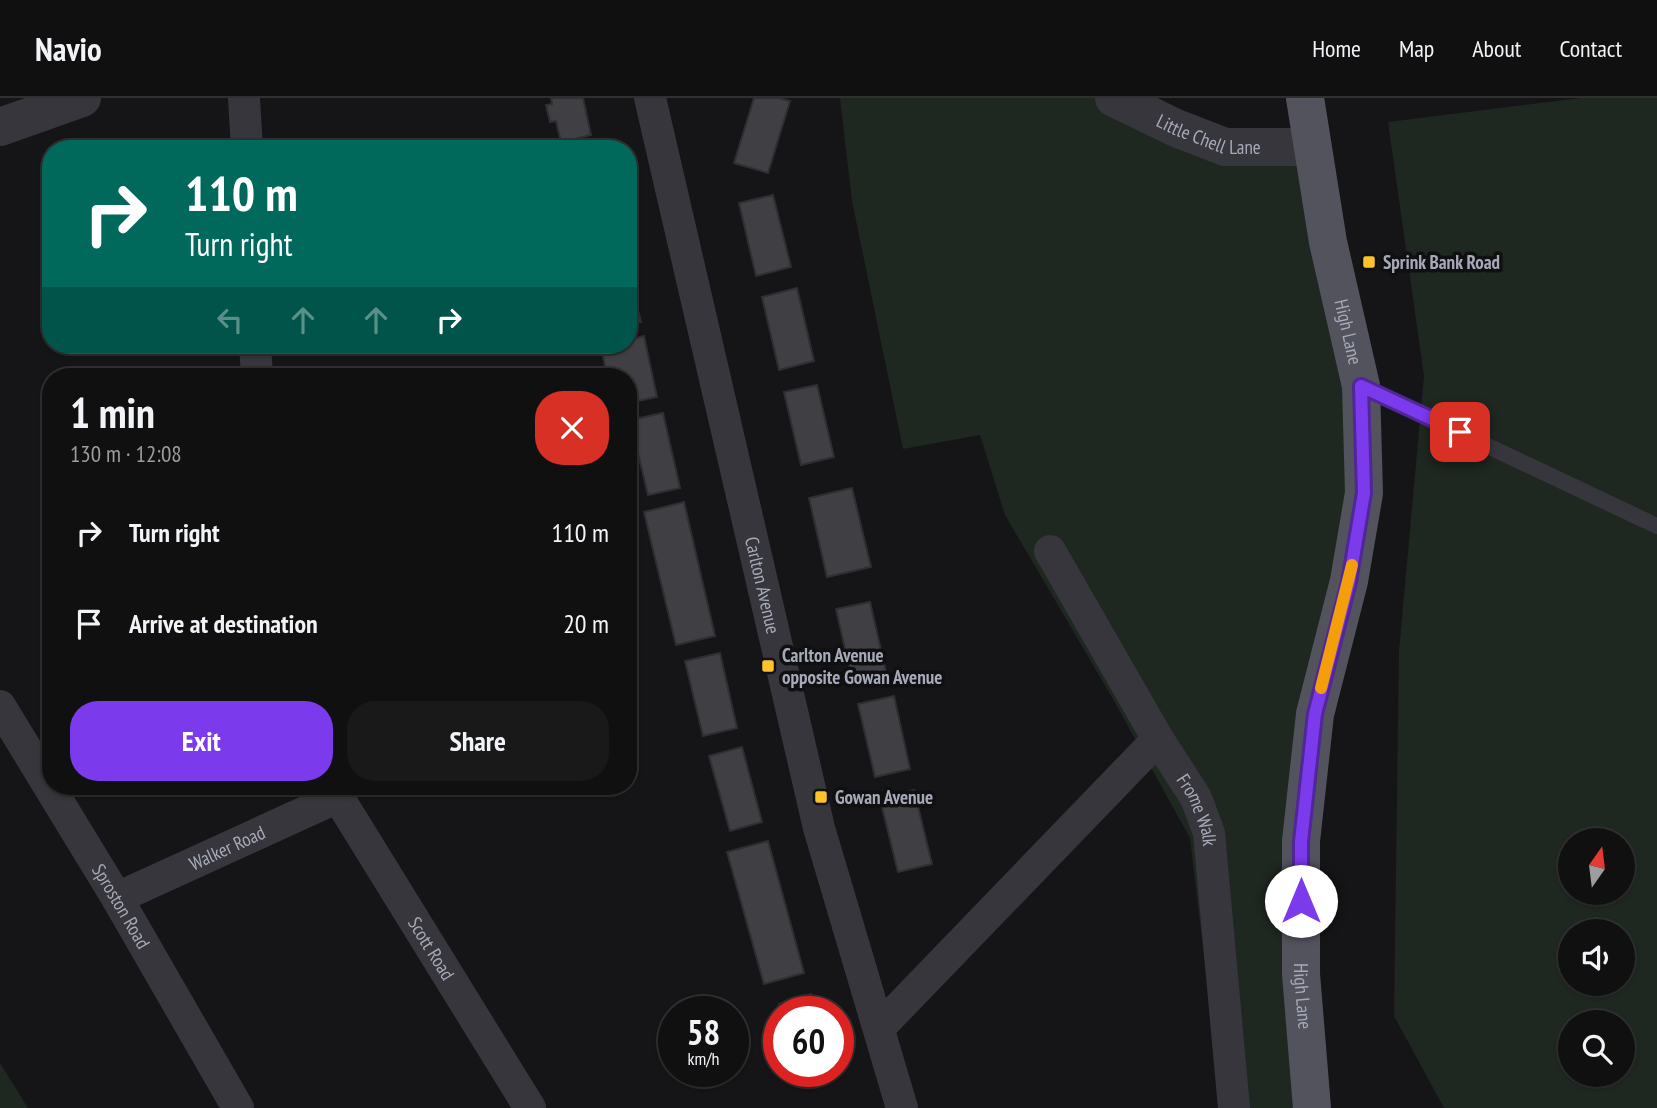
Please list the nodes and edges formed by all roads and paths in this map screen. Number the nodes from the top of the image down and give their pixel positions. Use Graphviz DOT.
graph roads {
  1 [pos="82,98"];
  2 [pos="244,98"];
  3 [pos="650,98"];
  4 [pos="1114,98"];
  5 [pos="1305,98"];
  6 [pos="0,127"];
  7 [pos="246,140"];
  8 [pos="1311,147"];
  9 [pos="1361,386"];
  10 [pos="1657,526"];
  11 [pos="1050,551"];
  12 [pos="0,706"];
  13 [pos="1158,739"];
  14 [pos="42,775"];
  15 [pos="54,795"];
  16 [pos="329,795"];
  17 [pos="339,795"];
  18 [pos="117,898"];
  19 [pos="880,1028"];
  20 [pos="238,1108"];
  21 [pos="530,1108"];
  22 [pos="902,1108"];
  23 [pos="1234,1108"];
  24 [pos="1312,1108"];
  1 -- 6 [label="street"];
  2 -- 7 [label="street"];
  3 -- 19 [label="street, Carlton Avenue"];
  4 -- 8 [label="street, Little Chell Lane"];
  5 -- 8 [label="main road, High Lane"];
  8 -- 9 [label="main road, High Lane"];
  9 -- 10 [label="lane"];
  9 -- 24 [label="main road, High Lane"];
  11 -- 13 [label="street, Frome Walk"];
  12 -- 14 [label="street, Sproston Road"];
  13 -- 19 [label="street"];
  13 -- 23 [label="street, Frome Walk"];
  15 -- 18 [label="street, Sproston Road"];
  16 -- 18 [label="street, Walker Road"];
  17 -- 21 [label="street, Scott Road"];
  18 -- 20 [label="street, Sproston Road"];
  19 -- 22 [label="street, Carlton Avenue"];
}
